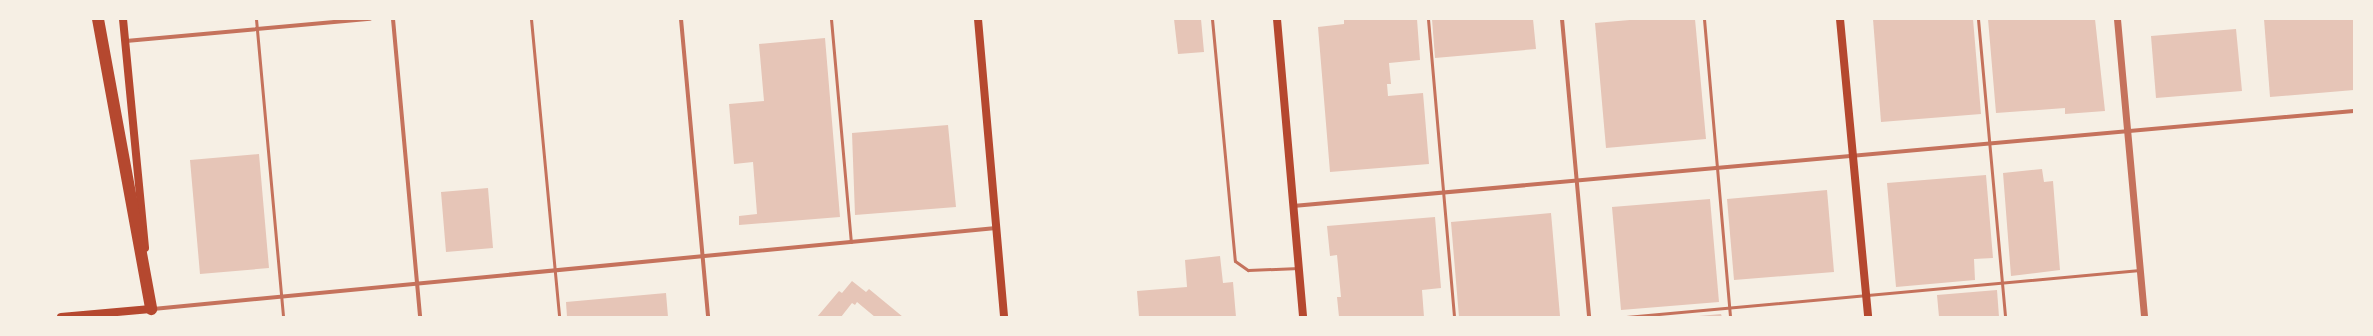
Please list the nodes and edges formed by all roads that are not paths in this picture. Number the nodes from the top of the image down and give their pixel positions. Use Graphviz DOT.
graph roads {
  1 [pos="98,19"];
  2 [pos="123,19"];
  3 [pos="256,19"];
  4 [pos="370,19"];
  5 [pos="393,19"];
  6 [pos="531,19"];
  7 [pos="681,19"];
  8 [pos="831,19"];
  9 [pos="978,19"];
  10 [pos="1212,19"];
  11 [pos="1277,19"];
  12 [pos="1428,19"];
  13 [pos="1562,19"];
  14 [pos="1704,19"];
  15 [pos="1840,19"];
  16 [pos="1978,19"];
  17 [pos="2117,19"];
  18 [pos="257,29"];
  19 [pos="126,41"];
  20 [pos="2354,111"];
  21 [pos="2127,131"];
  22 [pos="1988,144"];
  23 [pos="1852,156"];
  24 [pos="1716,168"];
  25 [pos="1577,180"];
  26 [pos="1443,192"];
  27 [pos="1293,206"];
  28 [pos="997,228"];
  29 [pos="851,242"];
  30 [pos="703,256"];
  31 [pos="1299,268"];
  32 [pos="555,270"];
  33 [pos="2140,270"];
  34 [pos="418,283"];
  35 [pos="2001,283"];
  36 [pos="281,296"];
  37 [pos="1866,296"];
  38 [pos="1729,307"];
  39 [pos="151,313"];
  40 [pos="61,317"];
  41 [pos="283,317"];
  42 [pos="420,317"];
  43 [pos="559,317"];
  44 [pos="708,317"];
  45 [pos="1004,317"];
  46 [pos="1303,317"];
  47 [pos="1454,317"];
  48 [pos="1589,317"];
  49 [pos="1626,317"];
  50 [pos="1730,317"];
  51 [pos="1868,317"];
  52 [pos="2005,317"];
  53 [pos="2144,317"];
  1 -- 39 [label="highway"];
  2 -- 19 [label="main road"];
  3 -- 18 [label="lane"];
  4 -- 18 [label="street"];
  5 -- 34 [label="street"];
  6 -- 32 [label="lane"];
  7 -- 30 [label="street"];
  8 -- 29 [label="lane"];
  9 -- 28 [label="main road"];
  10 -- 31 [label="lane"];
  11 -- 27 [label="main road"];
  12 -- 26 [label="lane"];
  13 -- 25 [label="street"];
  14 -- 24 [label="lane"];
  15 -- 23 [label="main road"];
  16 -- 22 [label="lane"];
  17 -- 21 [label="street"];
  18 -- 19 [label="street"];
  18 -- 36 [label="lane"];
  19 -- 39 [label="main road"];
  20 -- 21 [label="street"];
  21 -- 22 [label="street"];
  21 -- 33 [label="street"];
  22 -- 23 [label="street"];
  22 -- 35 [label="lane"];
  23 -- 24 [label="street"];
  23 -- 37 [label="main road"];
  24 -- 25 [label="street"];
  24 -- 38 [label="lane"];
  25 -- 26 [label="street"];
  25 -- 48 [label="street"];
  26 -- 27 [label="street"];
  26 -- 47 [label="lane"];
  27 -- 31 [label="main road"];
  28 -- 29 [label="street"];
  28 -- 45 [label="main road"];
  29 -- 30 [label="street"];
  30 -- 32 [label="street"];
  30 -- 44 [label="street"];
  31 -- 46 [label="main road"];
  32 -- 34 [label="street"];
  32 -- 43 [label="lane"];
  33 -- 35 [label="lane"];
  33 -- 53 [label="street"];
  34 -- 36 [label="street"];
  34 -- 42 [label="street"];
  35 -- 37 [label="lane"];
  35 -- 52 [label="lane"];
  36 -- 39 [label="street"];
  36 -- 41 [label="lane"];
  37 -- 38 [label="lane"];
  37 -- 51 [label="main road"];
  38 -- 49 [label="lane"];
  38 -- 50 [label="lane"];
  39 -- 40 [label="main road"];
}
